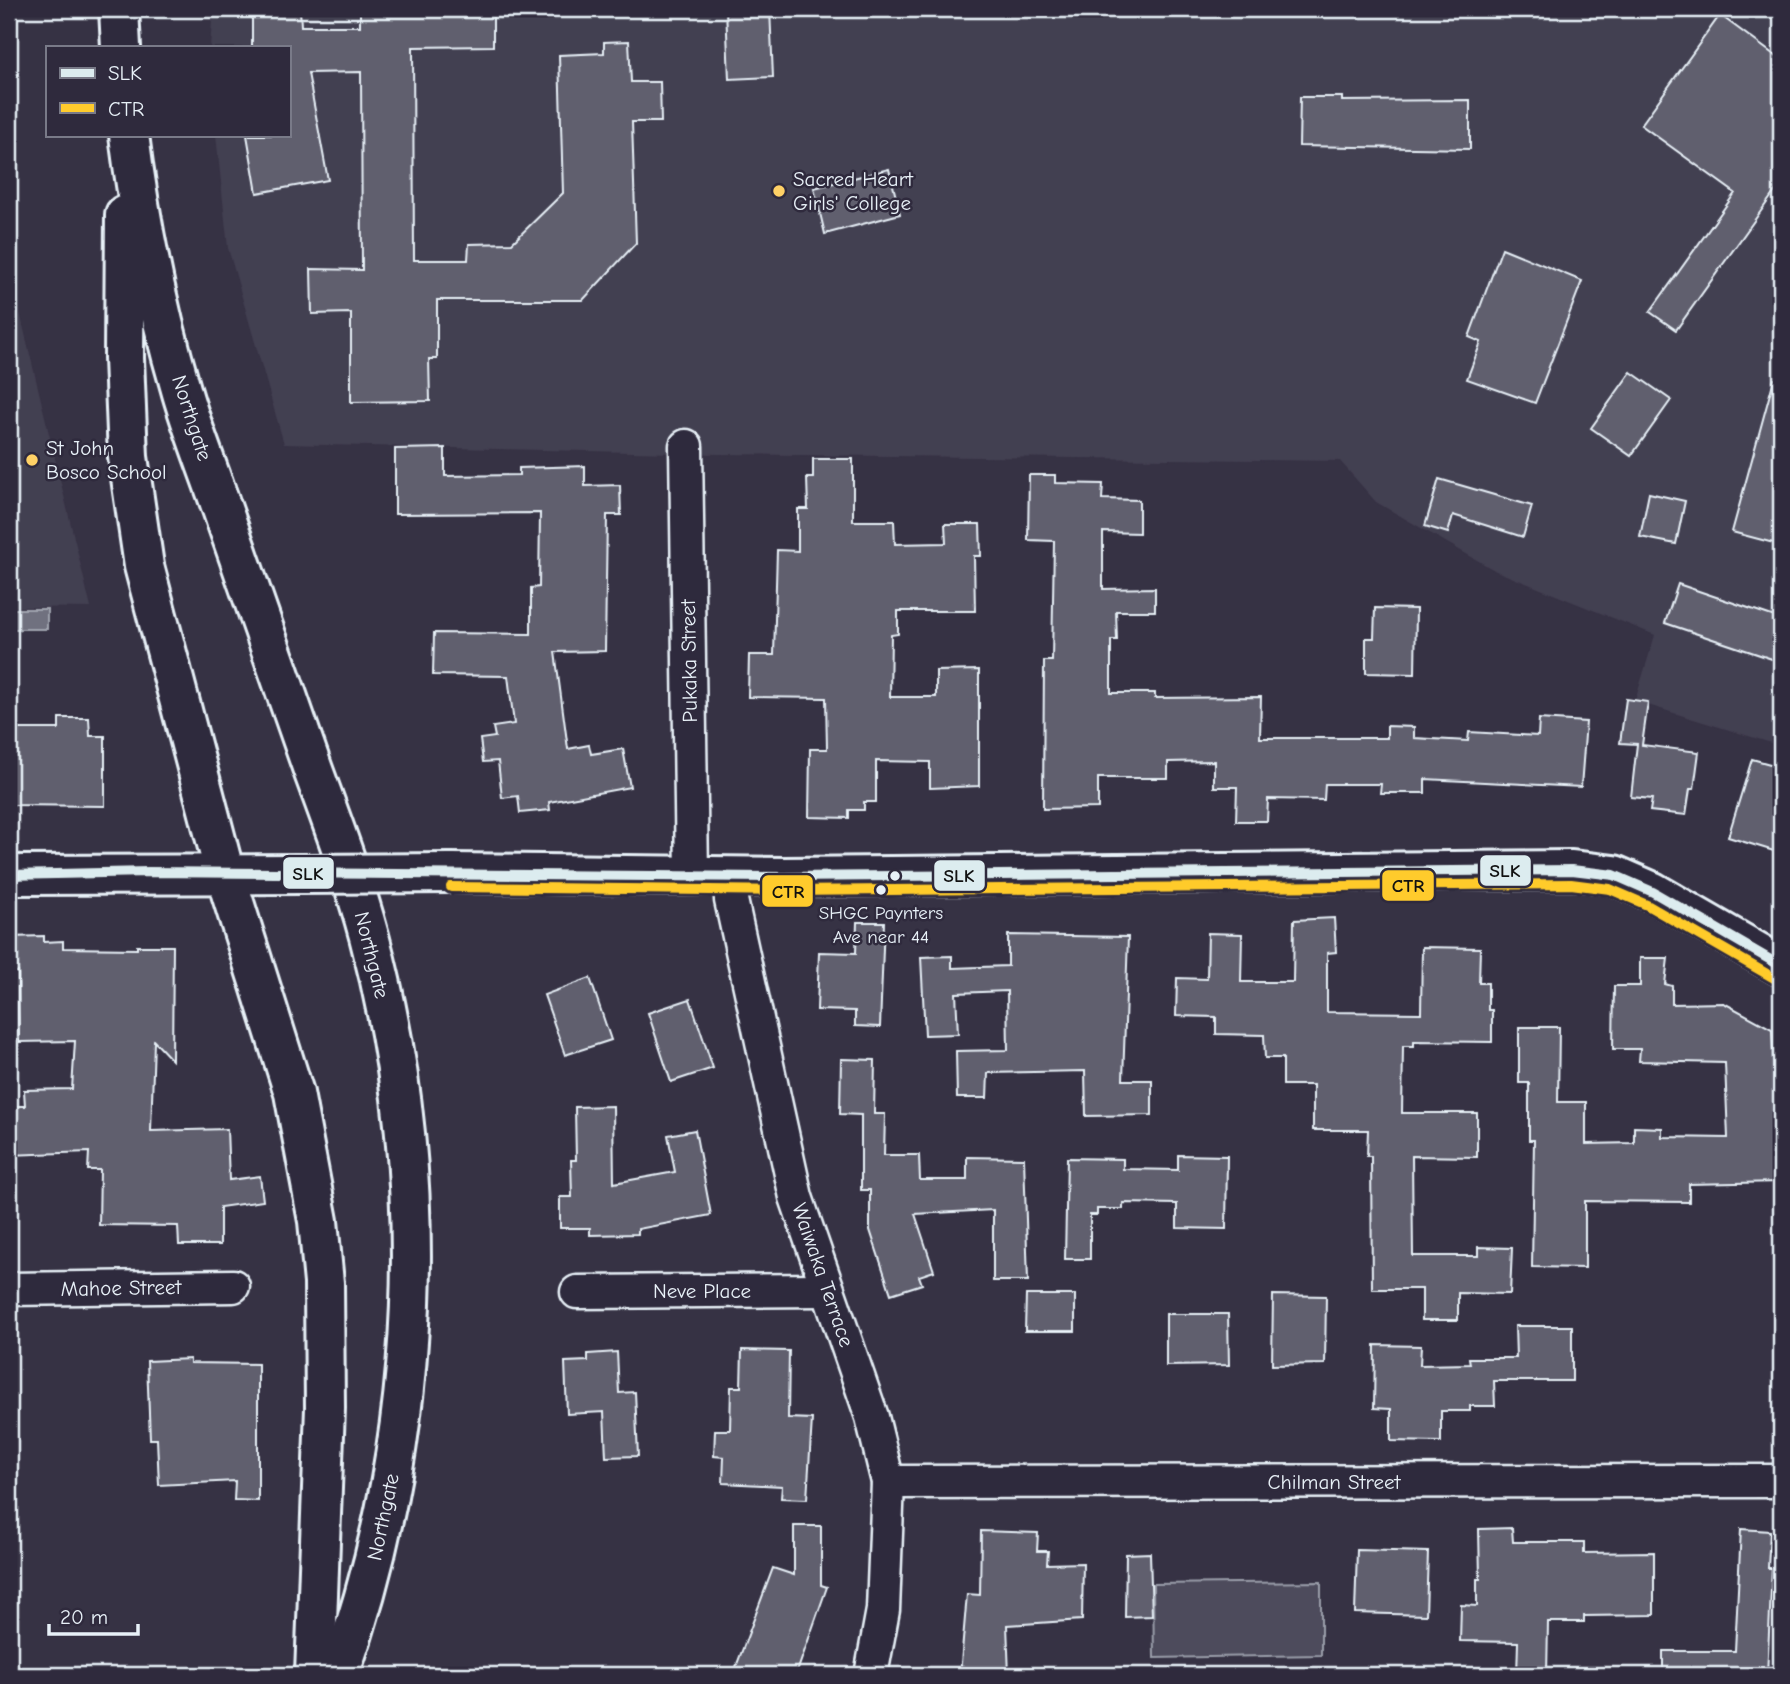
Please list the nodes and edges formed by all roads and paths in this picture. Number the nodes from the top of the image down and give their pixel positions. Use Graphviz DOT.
graph roads {
  1 [pos="118,9"];
  2 [pos="121,46"];
  3 [pos="129,136"];
  4 [pos="129,136"];
  5 [pos="686,446"];
  6 [pos="225,874"];
  7 [pos="9,875"];
  8 [pos="730,875"];
  9 [pos="692,876"];
  10 [pos="1781,966"];
  11 [pos="233,1286"];
  12 [pos="9,1289"];
  13 [pos="827,1290"];
  14 [pos="577,1292"];
  15 [pos="1781,1481"];
  16 [pos="888,1482"];
  17 [pos="315,1675"];
  18 [pos="339,1675"];
  19 [pos="870,1675"];
  1 -- 2 [label="main road"];
  3 -- 6 [label="main road"];
  4 -- 18 [label="main road, Northgate"];
  5 -- 9 [label="street, Pukaka Street"];
  6 -- 7 [label="main road"];
  6 -- 9 [label="main road, bridge"];
  6 -- 17 [label="main road"];
  8 -- 9 [label="main road"];
  8 -- 10 [label="main road"];
  8 -- 13 [label="street, Waiwaka Terrace"];
  11 -- 12 [label="street, Mahoe Street"];
  13 -- 14 [label="street, Neve Place"];
  13 -- 16 [label="street, Waiwaka Terrace"];
  15 -- 16 [label="street, Chilman Street"];
  16 -- 19 [label="street, Waiwaka Terrace"];
}
